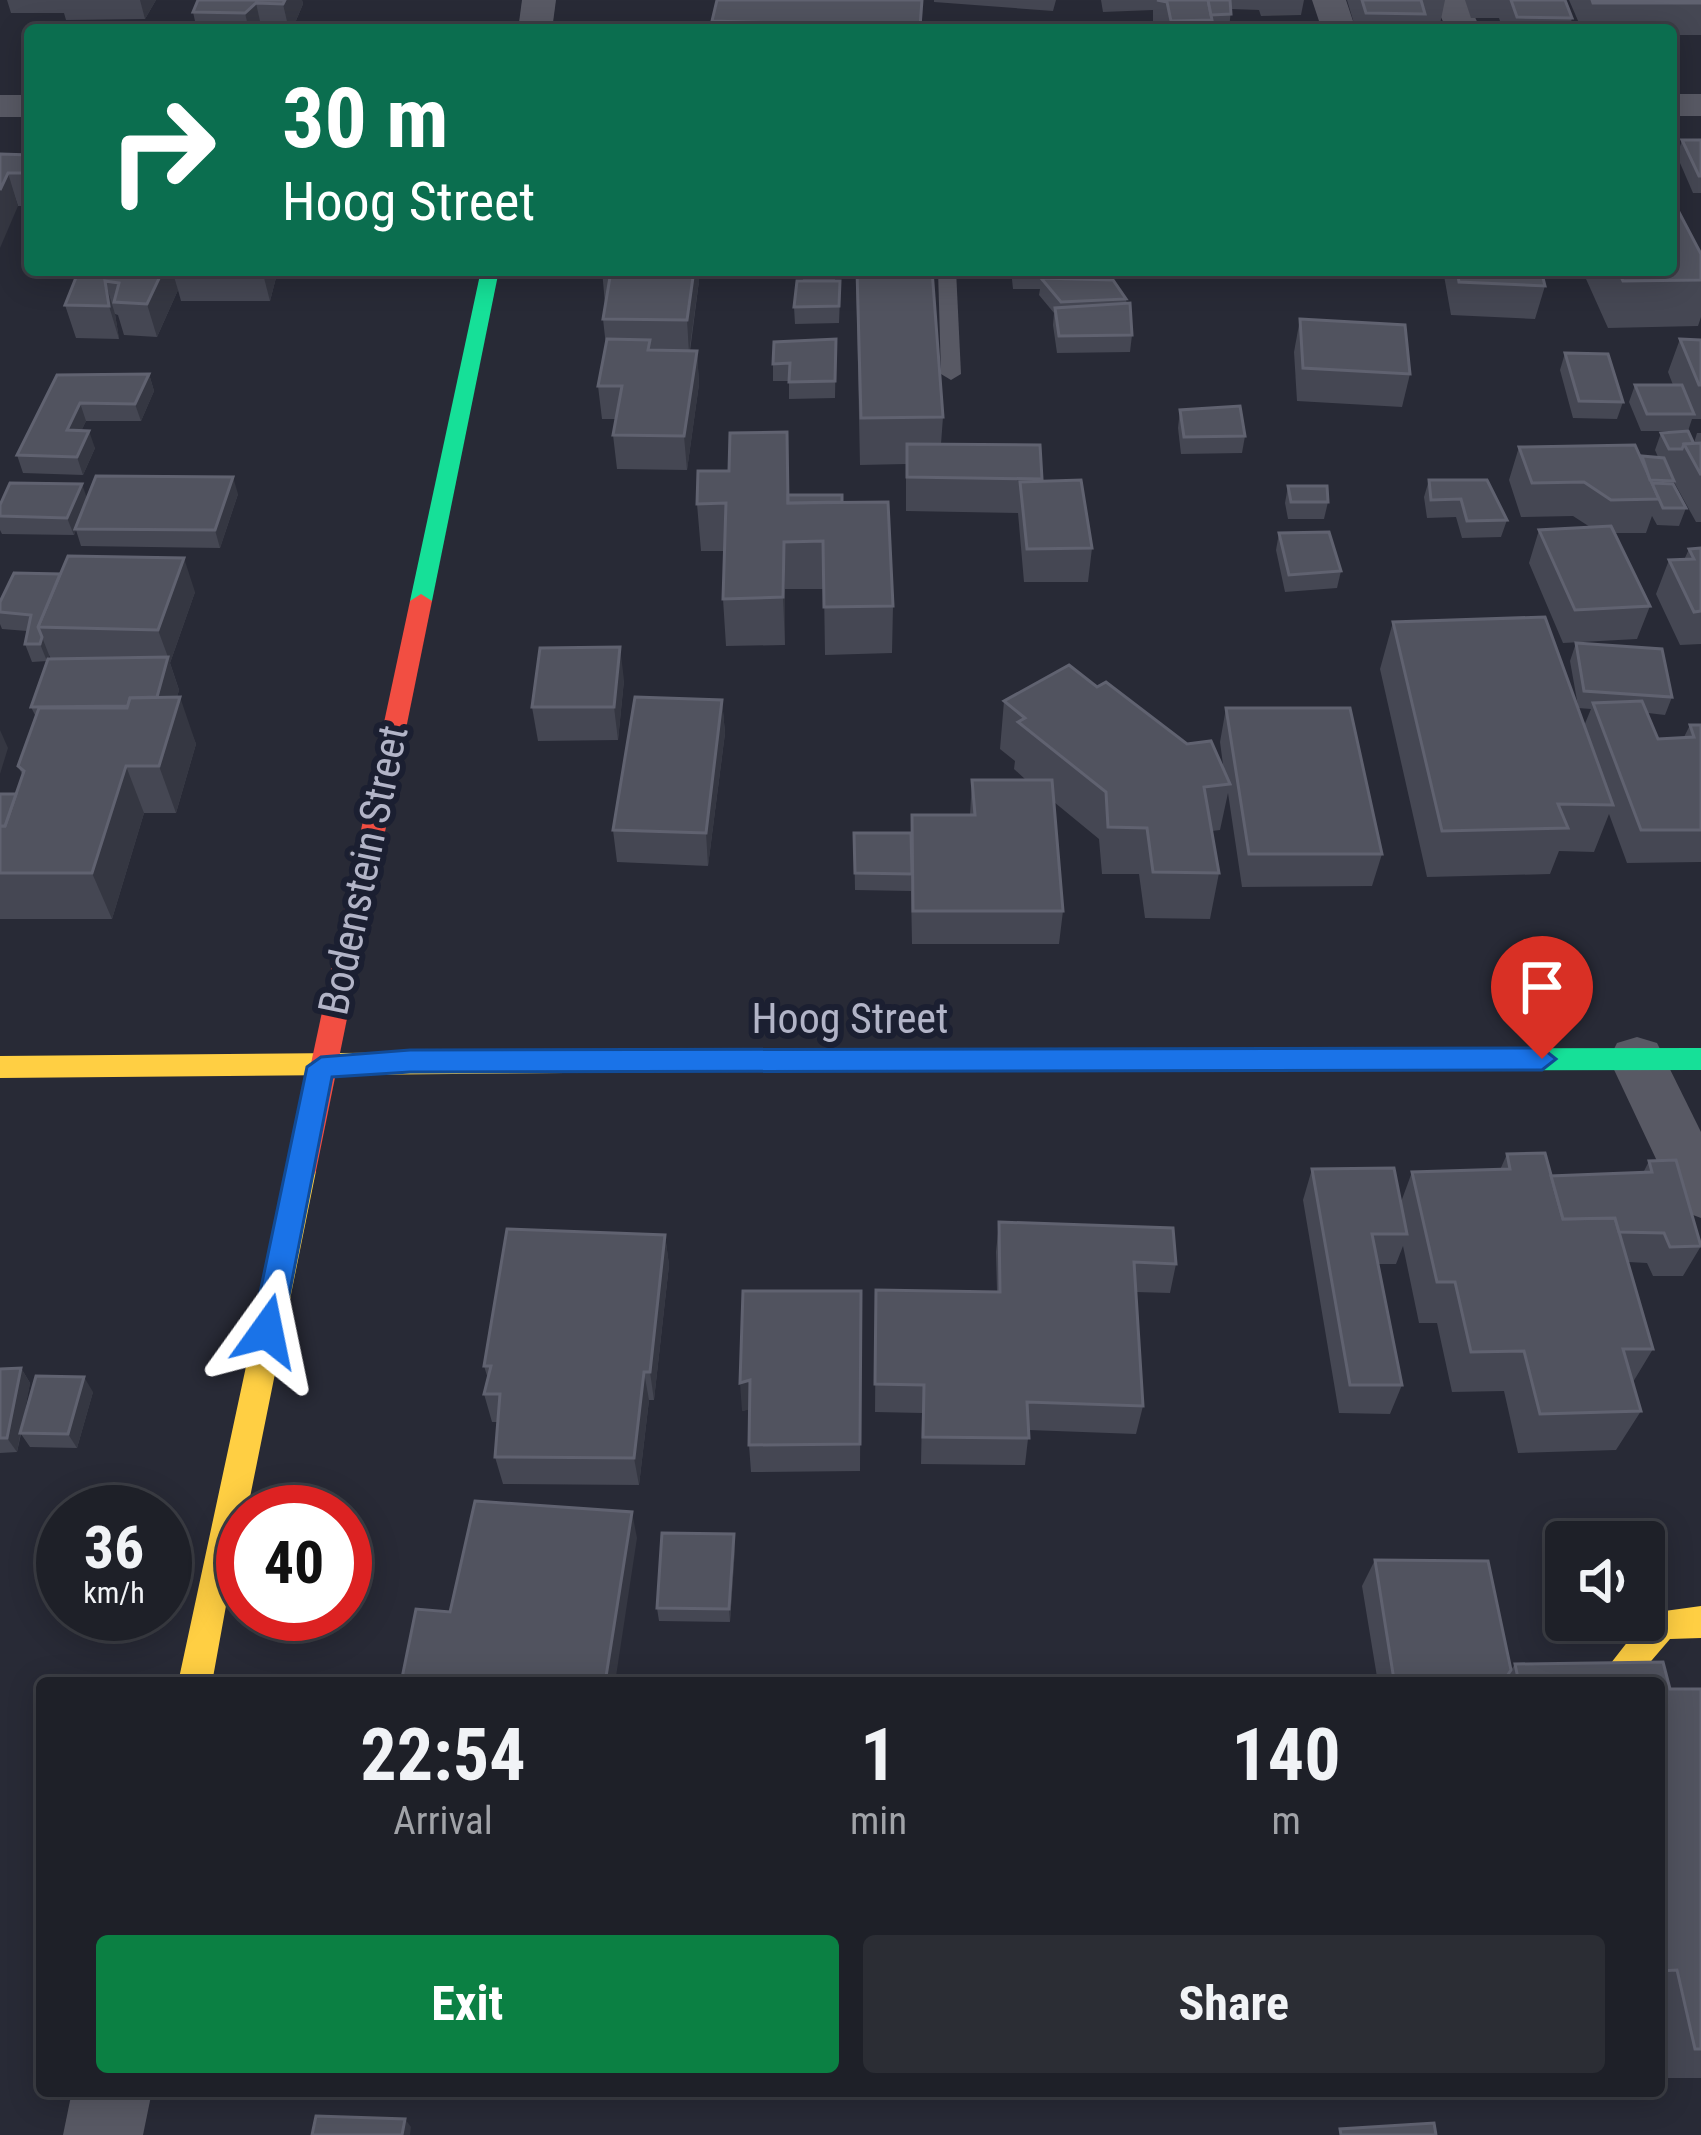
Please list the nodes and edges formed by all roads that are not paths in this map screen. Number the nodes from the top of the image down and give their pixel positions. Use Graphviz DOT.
graph roads {
  1 [pos="489,276"];
  2 [pos="947,276"];
  3 [pos="951,374"];
  4 [pos="1637,1059"];
  5 [pos="1701,1059"];
  6 [pos="0,1067"];
  7 [pos="321,1067"];
  8 [pos="1701,1193"];
  9 [pos="1701,1622"];
  10 [pos="1628,1663"];
  11 [pos="196,1677"];
  12 [pos="111,2097"];
  13 [pos="103,2135"];
  1 -- 7 [label="street, Bodenstein Street"];
  2 -- 3 [label="lane"];
  4 -- 5 [label="street, Hoog Street"];
  4 -- 7 [label="street, Hoog Street"];
  4 -- 8 [label="street"];
  6 -- 7 [label="street, Hoog Street"];
  7 -- 11 [label="street, Bodenstein Street"];
  9 -- 10 [label="street"];
  12 -- 13 [label="street"];
}
